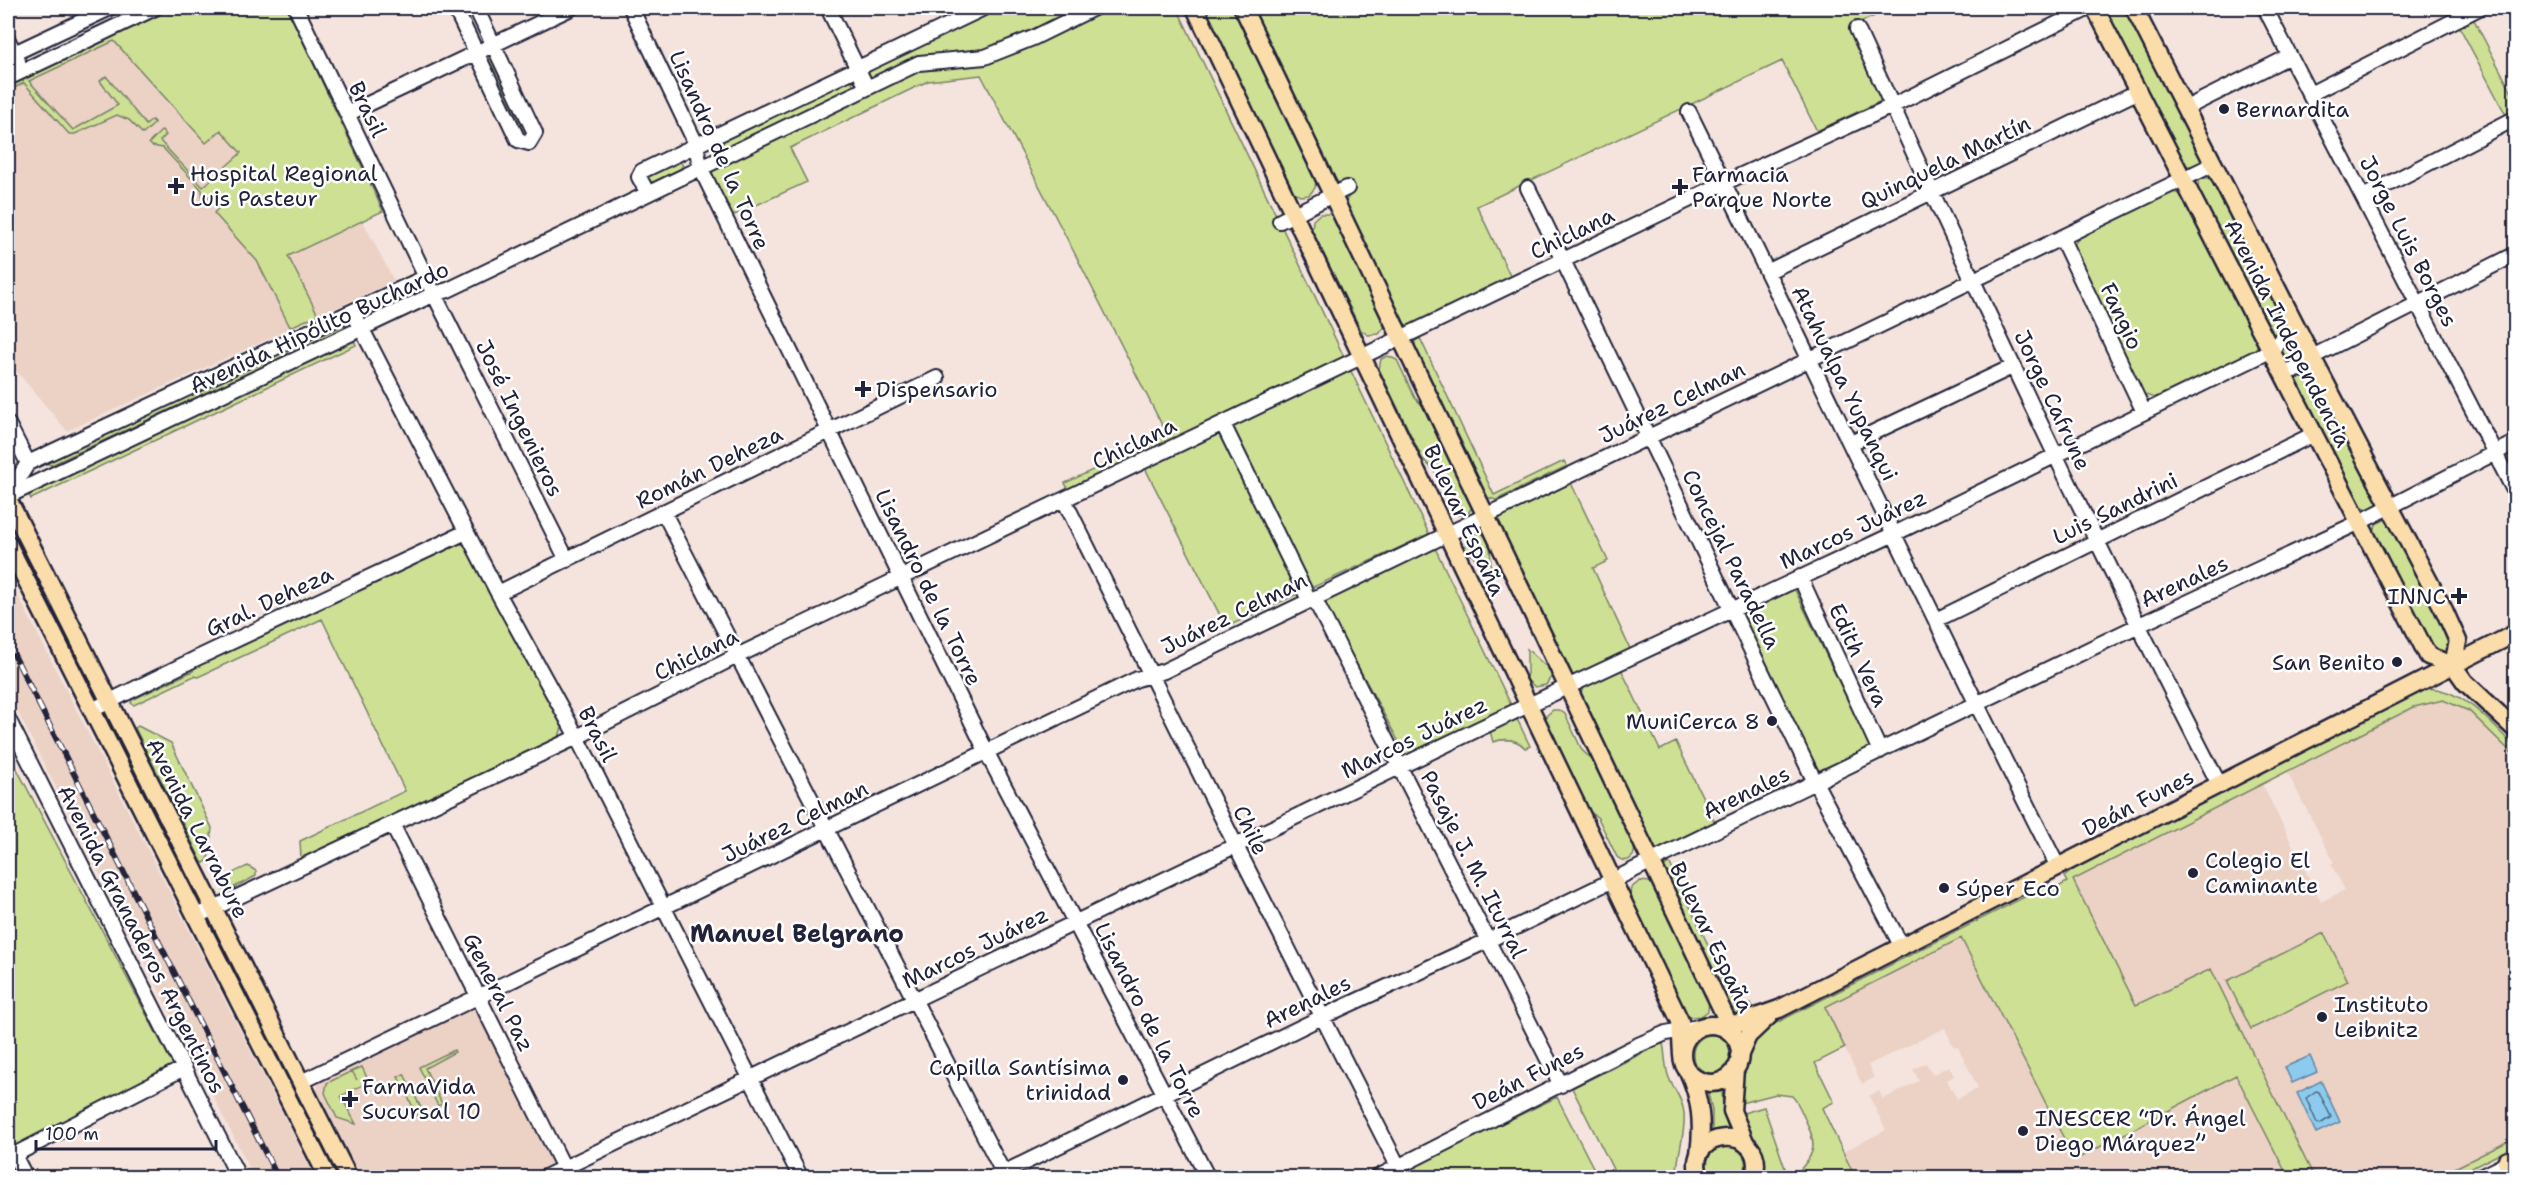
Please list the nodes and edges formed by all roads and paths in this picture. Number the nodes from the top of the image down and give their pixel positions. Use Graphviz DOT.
graph roads {
  1 [pos="110,8"];
  2 [pos="296,8"];
  3 [pos="455,8"];
  4 [pos="476,8"];
  5 [pos="571,8"];
  6 [pos="631,8"];
  7 [pos="828,8"];
  8 [pos="984,8"];
  9 [pos="1094,8"];
  10 [pos="1194,8"];
  11 [pos="1243,8"];
  12 [pos="2089,8"];
  13 [pos="2095,8"];
  14 [pos="2134,8"];
  15 [pos="2265,8"];
  16 [pos="2479,8"];
  17 [pos="149,9"];
  18 [pos="1857,29"];
  19 [pos="8,40"];
  20 [pos="493,45"];
  21 [pos="477,52"];
  22 [pos="11,55"];
  23 [pos="2290,56"];
  24 [pos="857,68"];
  25 [pos="22,71"];
  26 [pos="8,78"];
  27 [pos="867,88"];
  28 [pos="2139,91"];
  29 [pos="2310,94"];
  30 [pos="1892,106"];
  31 [pos="2186,108"];
  32 [pos="1689,112"];
  33 [pos="347,114"];
  34 [pos="2516,118"];
  35 [pos="696,144"];
  36 [pos="2214,164"];
  37 [pos="700,167"];
  38 [pos="2185,180"];
  39 [pos="1724,183"];
  40 [pos="1528,188"];
  41 [pos="647,192"];
  42 [pos="1340,192"];
  43 [pos="1932,192"];
  44 [pos="2362,197"];
  45 [pos="1286,217"];
  46 [pos="2062,239"];
  47 [pos="2516,254"];
  48 [pos="1563,261"];
  49 [pos="1768,271"];
  50 [pos="426,278"];
  51 [pos="1974,280"];
  52 [pos="434,294"];
  53 [pos="2417,304"];
  54 [pos="354,312"];
  55 [pos="362,329"];
  56 [pos="2301,334"];
  57 [pos="1401,338"];
  58 [pos="290,341"];
  59 [pos="2272,350"];
  60 [pos="1363,357"];
  61 [pos="2312,357"];
  62 [pos="300,358"];
  63 [pos="1811,359"];
  64 [pos="2014,366"];
  65 [pos="2282,371"];
  66 [pos="937,378"];
  67 [pos="2144,412"];
  68 [pos="8,424"];
  69 [pos="1223,424"];
  70 [pos="829,432"];
  71 [pos="2314,434"];
  72 [pos="1649,437"];
  73 [pos="2516,441"];
  74 [pos="1851,443"];
  75 [pos="2494,452"];
  76 [pos="2055,454"];
  77 [pos="28,463"];
  78 [pos="2516,494"];
  79 [pos="8,497"];
  80 [pos="1064,500"];
  81 [pos="2390,506"];
  82 [pos="664,513"];
  83 [pos="1486,515"];
  84 [pos="2360,522"];
  85 [pos="466,532"];
  86 [pos="1447,533"];
  87 [pos="1894,534"];
  88 [pos="2097,540"];
  89 [pos="8,544"];
  90 [pos="567,561"];
  91 [pos="901,577"];
  92 [pos="1800,577"];
  93 [pos="498,594"];
  94 [pos="1311,599"];
  95 [pos="1732,610"];
  96 [pos="1936,620"];
  97 [pos="2137,626"];
  98 [pos="2516,633"];
  99 [pos="737,656"];
  100 [pos="2453,665"];
  101 [pos="1151,675"];
  102 [pos="1568,687"];
  103 [pos="109,702"];
  104 [pos="1975,705"];
  105 [pos="1528,706"];
  106 [pos="92,711"];
  107 [pos="8,719"];
  108 [pos="2516,730"];
  109 [pos="577,737"];
  110 [pos="1880,751"];
  111 [pos="987,753"];
  112 [pos="1401,767"];
  113 [pos="1815,782"];
  114 [pos="2220,786"];
  115 [pos="392,824"];
  116 [pos="826,830"];
  117 [pos="1236,846"];
  118 [pos="1651,861"];
  119 [pos="2058,867"];
  120 [pos="1612,880"];
  121 [pos="662,908"];
  122 [pos="213,909"];
  123 [pos="197,916"];
  124 [pos="1075,921"];
  125 [pos="1489,940"];
  126 [pos="1902,947"];
  127 [pos="477,995"];
  128 [pos="913,1000"];
  129 [pos="1779,1009"];
  130 [pos="1322,1017"];
  131 [pos="1717,1025"];
  132 [pos="1681,1029"];
  133 [pos="1737,1055"];
  134 [pos="1685,1063"];
  135 [pos="184,1068"];
  136 [pos="750,1078"];
  137 [pos="301,1082"];
  138 [pos="1561,1085"];
  139 [pos="1165,1095"];
  140 [pos="1746,1144"];
  141 [pos="1699,1155"];
  142 [pos="11,1157"];
  143 [pos="2513,1165"];
  144 [pos="567,1172"];
  145 [pos="1401,1172"];
  146 [pos="1755,1175"];
  147 [pos="1001,1176"];
  148 [pos="1698,1176"];
  149 [pos="26,1178"];
  150 [pos="239,1178"];
  151 [pos="328,1178"];
  152 [pos="349,1178"];
  153 [pos="543,1178"];
  154 [pos="801,1178"];
  155 [pos="1208,1178"];
  156 [pos="1376,1178"];
  157 [pos="2478,1178"];
  1 -- 22 [label="street"];
  2 -- 33 [label="street, Brasil"];
  3 -- 21 [label="street"];
  4 -- 20 [label="street"];
  5 -- 20 [label="street"];
  6 -- 35 [label="street, Lisandro de la Torre"];
  7 -- 24 [label="street"];
  8 -- 24 [label="street"];
  9 -- 27 [label="street, Avenida Hipólito Buchardo"];
  10 -- 45 [label="main road, Bulevar España"];
  11 -- 42 [label="main road, Bulevar España"];
  12 -- 30 [label="street, Chiclana"];
  13 -- 28 [label="main road, Avenida Independencia"];
  14 -- 31 [label="main road, Avenida Independencia"];
  15 -- 23 [label="street, Jorge Luis Borges"];
  16 -- 29 [label="street"];
  17 -- 25 [label="street"];
  18 -- 30 [label="street, Jorge Cafrune"];
  19 -- 22 [label="street"];
  20 -- 21 [label="street"];
  20 -- 21 [label="street"];
  21 -- 33 [label="street"];
  22 -- 25 [label="street"];
  23 -- 29 [label="street, Jorge Luis Borges"];
  23 -- 31 [label="street"];
  24 -- 27 [label="street"];
  24 -- 35 [label="street"];
  25 -- 26 [label="street"];
  27 -- 37 [label="street, Avenida Hipólito Buchardo"];
  28 -- 38 [label="main road, Avenida Independencia"];
  28 -- 43 [label="street, Quinquela Martín"];
  29 -- 44 [label="street, Jorge Luis Borges"];
  30 -- 39 [label="street, Chiclana"];
  30 -- 43 [label="street, Jorge Cafrune"];
  31 -- 36 [label="main road, Avenida Independencia"];
  32 -- 39 [label="street, Atahualpa Yupanqui"];
  33 -- 50 [label="street, Brasil"];
  34 -- 44 [label="street"];
  35 -- 37 [label="street, Lisandro de la Torre"];
  35 -- 41 [label="street"];
  36 -- 38 [label="street, Juárez Celman"];
  36 -- 56 [label="main road, Avenida Independencia"];
  37 -- 41 [label="street, Avenida Hipólito Buchardo"];
  37 -- 70 [label="street, Lisandro de la Torre"];
  38 -- 46 [label="street, Juárez Celman"];
  38 -- 59 [label="main road, Avenida Independencia"];
  39 -- 48 [label="street, Chiclana"];
  39 -- 49 [label="street, Atahualpa Yupanqui"];
  40 -- 48 [label="street, Concejal Paradella"];
  41 -- 52 [label="street, Avenida Hipólito Buchardo"];
  42 -- 45 [label="street"];
  42 -- 57 [label="main road, Bulevar España"];
  43 -- 49 [label="street, Quinquela Martín"];
  43 -- 51 [label="street, Jorge Cafrune"];
  44 -- 53 [label="street, Jorge Luis Borges"];
  45 -- 60 [label="main road, Bulevar España"];
  46 -- 51 [label="street, Juárez Celman"];
  46 -- 67 [label="street, Fangio"];
  47 -- 53 [label="street"];
  48 -- 57 [label="street, Chiclana"];
  48 -- 72 [label="street, Concejal Paradella"];
  49 -- 63 [label="street, Atahualpa Yupanqui"];
  50 -- 52 [label="street, Brasil"];
  50 -- 54 [label="street, Avenida Hipólito Buchardo"];
  51 -- 63 [label="street, Juárez Celman"];
  51 -- 64 [label="street, Jorge Cafrune"];
  52 -- 55 [label="street, Avenida Hipólito Buchardo"];
  52 -- 90 [label="street, José Ingenieros"];
  53 -- 61 [label="street"];
  53 -- 75 [label="street, Jorge Luis Borges"];
  54 -- 55 [label="street, Brasil"];
  54 -- 58 [label="street, Avenida Hipólito Buchardo"];
  55 -- 62 [label="street, Avenida Hipólito Buchardo"];
  55 -- 85 [label="street, Brasil"];
  56 -- 59 [label="street, Marcos Juárez"];
  56 -- 61 [label="main road, Avenida Independencia"];
  57 -- 60 [label="street, Chiclana"];
  57 -- 83 [label="main road, Bulevar España"];
  58 -- 62 [label="street"];
  58 -- 77 [label="street, Avenida Hipólito Buchardo"];
  59 -- 65 [label="main road, Avenida Independencia"];
  59 -- 67 [label="street, Marcos Juárez"];
  60 -- 69 [label="street, Chiclana"];
  60 -- 86 [label="main road, Bulevar España"];
  61 -- 65 [label="street"];
  61 -- 81 [label="main road, Avenida Independencia"];
  62 -- 79 [label="street, Avenida Hipólito Buchardo"];
  63 -- 72 [label="street, Juárez Celman"];
  63 -- 74 [label="street, Atahualpa Yupanqui"];
  64 -- 74 [label="street"];
  64 -- 76 [label="street, Jorge Cafrune"];
  65 -- 71 [label="main road, Avenida Independencia"];
  66 -- 70 [label="street, Román Deheza"];
  67 -- 76 [label="street, Marcos Juárez"];
  68 -- 77 [label="street"];
  69 -- 80 [label="street, Chiclana"];
  69 -- 94 [label="street, Pasaje J. M. Iturral"];
  70 -- 82 [label="street, Román Deheza"];
  70 -- 91 [label="street, Lisandro de la Torre"];
  71 -- 84 [label="main road, Avenida Independencia"];
  71 -- 88 [label="street, Luis Sandrini"];
  72 -- 83 [label="street, Juárez Celman"];
  72 -- 95 [label="street, Concejal Paradella"];
  73 -- 75 [label="street, Arenales"];
  74 -- 87 [label="street, Atahualpa Yupanqui"];
  75 -- 78 [label="street, Jorge Luis Borges"];
  75 -- 81 [label="street, Arenales"];
  76 -- 87 [label="street, Marcos Juárez"];
  76 -- 88 [label="street, Jorge Cafrune"];
  77 -- 79 [label="street"];
  79 -- 103 [label="main road, Avenida Larrabure"];
  80 -- 91 [label="street, Chiclana"];
  80 -- 101 [label="street, Chile"];
  81 -- 84 [label="street, Arenales"];
  81 -- 100 [label="main road, Avenida Independencia"];
  82 -- 90 [label="street, Román Deheza"];
  82 -- 99 [label="street"];
  83 -- 86 [label="street, Juárez Celman"];
  83 -- 102 [label="main road, Bulevar España"];
  84 -- 97 [label="street, Arenales"];
  84 -- 100 [label="main road, Avenida Independencia"];
  85 -- 93 [label="street, Brasil"];
  85 -- 103 [label="street, Gral. Deheza"];
  86 -- 94 [label="street, Juárez Celman"];
  86 -- 105 [label="main road, Bulevar España"];
  87 -- 92 [label="street, Marcos Juárez"];
  87 -- 96 [label="street, Atahualpa Yupanqui"];
  88 -- 96 [label="street, Luis Sandrini"];
  88 -- 97 [label="street, Jorge Cafrune"];
  89 -- 106 [label="main road, Avenida Larrabure"];
  90 -- 93 [label="street, Román Deheza"];
  91 -- 99 [label="street, Chiclana"];
  91 -- 111 [label="street, Lisandro de la Torre"];
  92 -- 95 [label="street, Marcos Juárez"];
  92 -- 110 [label="street, Edith Vera"];
  93 -- 109 [label="street, Brasil"];
  94 -- 101 [label="street, Juárez Celman"];
  94 -- 112 [label="street, Pasaje J. M. Iturral"];
  95 -- 102 [label="street, Marcos Juárez"];
  95 -- 113 [label="street, Concejal Paradella"];
  96 -- 104 [label="street, Atahualpa Yupanqui"];
  97 -- 104 [label="street, Arenales"];
  97 -- 114 [label="street, Jorge Cafrune"];
  98 -- 100 [label="main road, Deán Funes"];
  99 -- 109 [label="street, Chiclana"];
  99 -- 116 [label="street"];
  100 -- 108 [label="main road, Avenida Independencia"];
  100 -- 114 [label="main road, Deán Funes"];
  101 -- 111 [label="street, Juárez Celman"];
  101 -- 117 [label="street, Chile"];
  102 -- 105 [label="street, Marcos Juárez"];
  102 -- 118 [label="main road, Bulevar España"];
  103 -- 106 [label="street, Gral. Deheza"];
  103 -- 122 [label="main road, Avenida Larrabure"];
  104 -- 110 [label="street, Arenales"];
  104 -- 119 [label="street, Atahualpa Yupanqui"];
  105 -- 112 [label="street, Marcos Juárez"];
  105 -- 120 [label="main road, Bulevar España"];
  106 -- 123 [label="main road, Avenida Larrabure"];
  107 -- 135 [label="street, Avenida Granaderos Argentinos"];
  109 -- 115 [label="street, Chiclana"];
  109 -- 121 [label="street, Brasil"];
  110 -- 113 [label="street, Arenales"];
  111 -- 116 [label="street, Juárez Celman"];
  111 -- 124 [label="street, Lisandro de la Torre"];
  112 -- 117 [label="street, Marcos Juárez"];
  112 -- 125 [label="street, Pasaje J. M. Iturral"];
  113 -- 118 [label="street, Arenales"];
  113 -- 126 [label="street, Concejal Paradella"];
  114 -- 119 [label="main road, Deán Funes"];
  115 -- 122 [label="street, Chiclana"];
  115 -- 127 [label="street, General Paz"];
  116 -- 121 [label="street, Juárez Celman"];
  116 -- 128 [label="street"];
  117 -- 124 [label="street, Marcos Juárez"];
  117 -- 130 [label="street, Chile"];
  118 -- 120 [label="street, Arenales"];
  118 -- 131 [label="main road, Bulevar España"];
  119 -- 126 [label="main road, Deán Funes"];
  120 -- 125 [label="street, Arenales"];
  120 -- 132 [label="main road, Bulevar España"];
  121 -- 127 [label="street, Juárez Celman"];
  121 -- 136 [label="street, Brasil"];
  122 -- 123 [label="street, Chiclana"];
  122 -- 137 [label="main road, Avenida Larrabure"];
  123 -- 151 [label="main road, Avenida Larrabure"];
  124 -- 128 [label="street, Marcos Juárez"];
  124 -- 139 [label="street, Lisandro de la Torre"];
  125 -- 130 [label="street, Arenales"];
  125 -- 138 [label="street, Pasaje J. M. Iturral"];
  126 -- 129 [label="main road, Deán Funes"];
  127 -- 137 [label="street, Juárez Celman"];
  127 -- 144 [label="street, General Paz"];
  128 -- 136 [label="street, Marcos Juárez"];
  128 -- 147 [label="street"];
  129 -- 131 [label="main road, Deán Funes"];
  129 -- 133 [label="main road, Deán Funes"];
  130 -- 139 [label="street, Arenales"];
  130 -- 145 [label="street, Chile"];
  131 -- 132 [label="street, Deán Funes"];
  131 -- 133 [label="main road, Bulevar España"];
  131 -- 134 [label="main road"];
  132 -- 134 [label="main road, Bulevar España"];
  132 -- 138 [label="street, Deán Funes"];
  133 -- 134 [label="main road"];
  133 -- 140 [label="main road, Bulevar España"];
  134 -- 141 [label="main road, Bulevar España"];
  135 -- 142 [label="street"];
  135 -- 150 [label="street, Avenida Granaderos Argentinos"];
  136 -- 144 [label="street, Marcos Juárez"];
  136 -- 154 [label="street, Brasil"];
  137 -- 152 [label="main road, Avenida Larrabure"];
  138 -- 145 [label="street, Deán Funes"];
  139 -- 147 [label="street, Arenales"];
  139 -- 155 [label="street, Lisandro de la Torre"];
  140 -- 141 [label="main road"];
  140 -- 146 [label="main road, Bulevar España"];
  141 -- 148 [label="main road, Bulevar España"];
  142 -- 149 [label="street"];
  143 -- 157 [label="street"];
  144 -- 153 [label="street, Marcos Juárez"];
  145 -- 156 [label="street, Deán Funes"];
}
